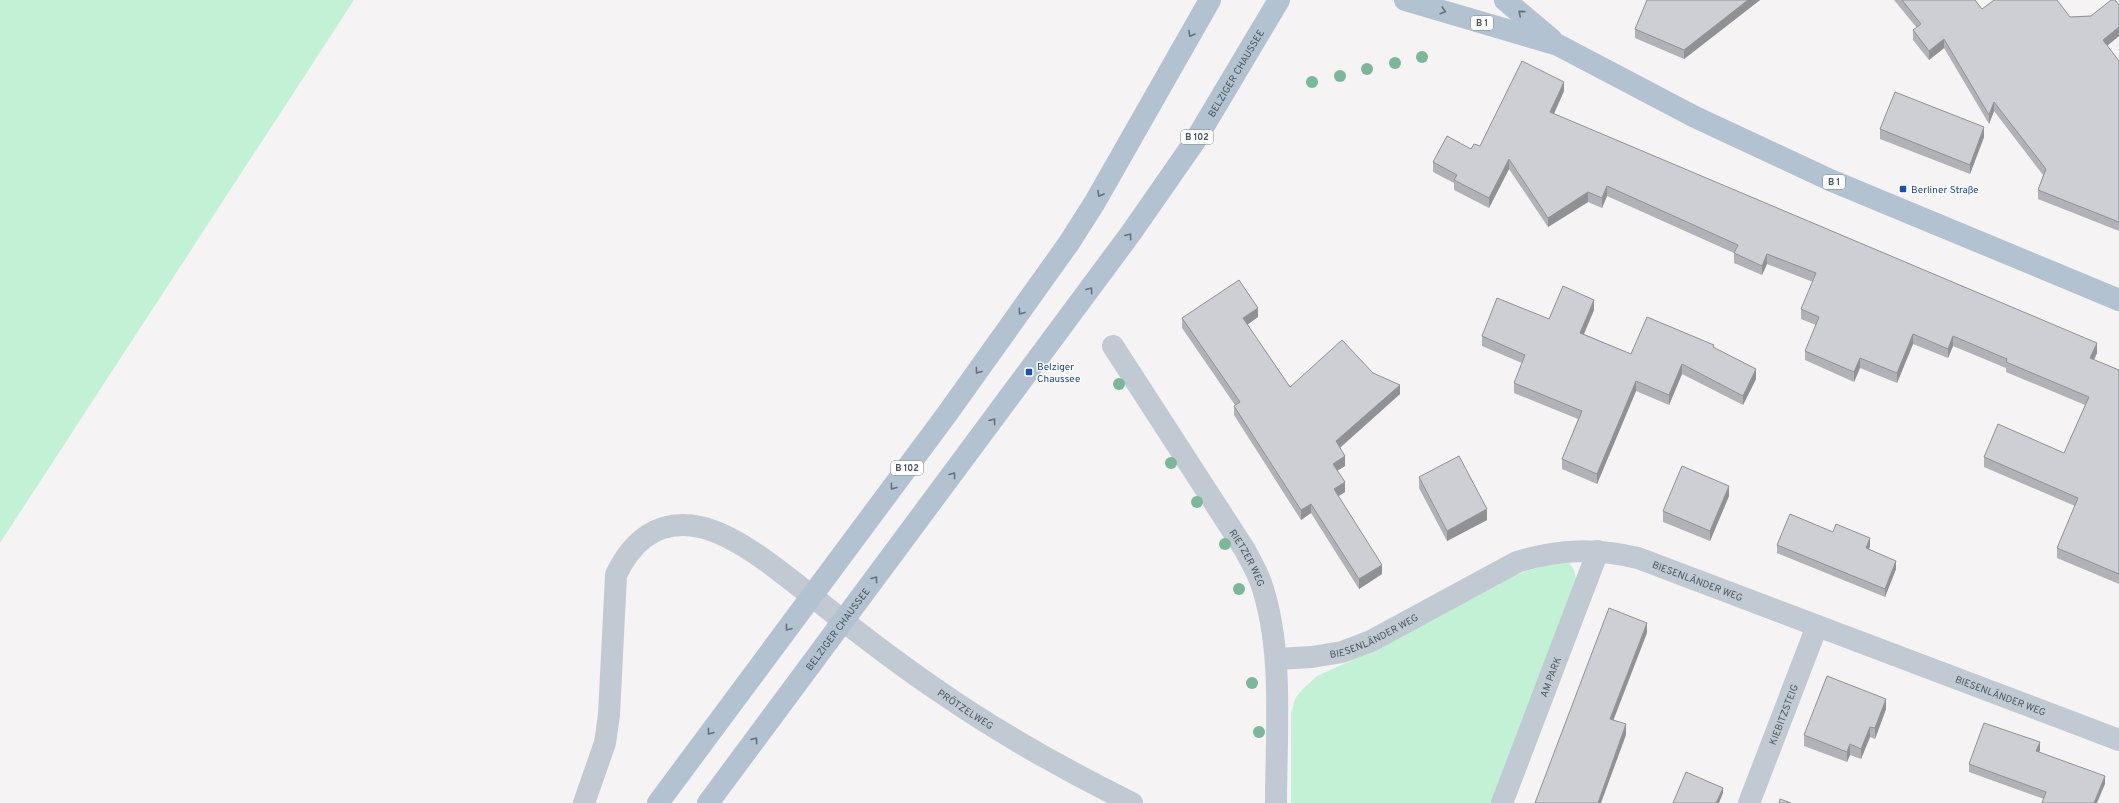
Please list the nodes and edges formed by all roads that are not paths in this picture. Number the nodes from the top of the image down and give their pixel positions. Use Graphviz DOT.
graph roads {
  1 [pos="1210,0"];
  2 [pos="1279,0"];
  3 [pos="1405,0"];
  4 [pos="1505,0"];
  5 [pos="1558,45"];
  6 [pos="2119,300"];
  7 [pos="1113,346"];
  8 [pos="1598,551"];
  9 [pos="811,596"];
  10 [pos="844,621"];
  11 [pos="1817,626"];
  12 [pos="1276,658"];
  13 [pos="2119,740"];
  14 [pos="584,803"];
  15 [pos="658,803"];
  16 [pos="708,803"];
  17 [pos="1132,803"];
  18 [pos="1276,803"];
  19 [pos="1502,803"];
  20 [pos="1749,803"];
  1 -- 9 [label="main road, B 102, one-way"];
  10 -- 2 [label="main road, BELZIGER CHAUSSEE / B 102, one-way"];
  3 -- 5 [label="main road, B 1, one-way"];
  5 -- 4 [label="main road, B 1, one-way"];
  5 -- 6 [label="main road, B 1"];
  7 -- 12 [label="street, RIETZER WEG"];
  8 -- 11 [label="street, BIESENLÄNDER WEG"];
  8 -- 12 [label="street, BIESENLÄNDER WEG"];
  8 -- 19 [label="street, AM PARK"];
  9 -- 10 [label="street, PRÖTZELWEG"];
  9 -- 14 [label="street, PRÖTZELWEG"];
  9 -- 15 [label="main road, B 102, one-way"];
  16 -- 10 [label="main road, BELZIGER CHAUSSEE / B 102, one-way"];
  10 -- 17 [label="street, PRÖTZELWEG"];
  11 -- 13 [label="street, BIESENLÄNDER WEG"];
  11 -- 20 [label="street, KIEBITZSTEIG"];
  12 -- 18 [label="street, RIETZER WEG"];
}
